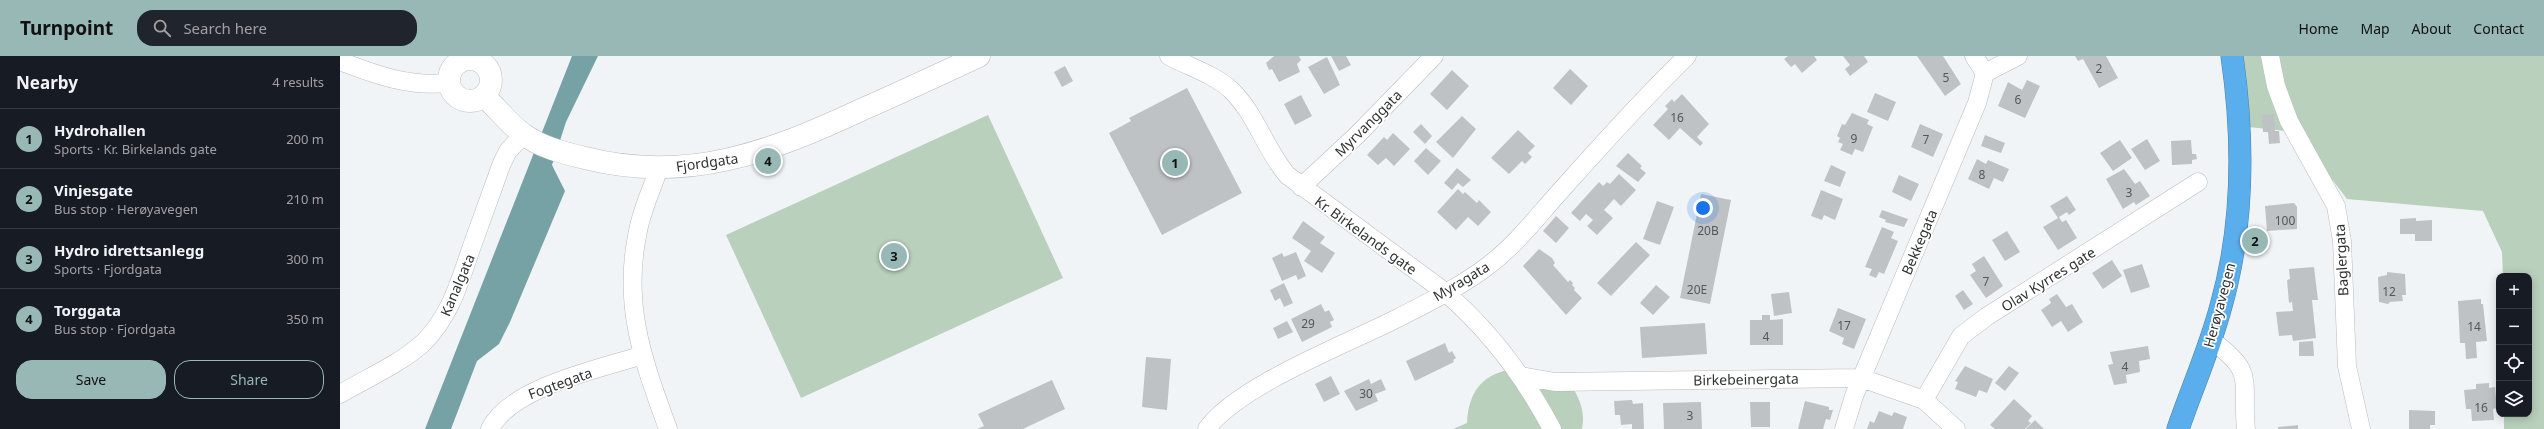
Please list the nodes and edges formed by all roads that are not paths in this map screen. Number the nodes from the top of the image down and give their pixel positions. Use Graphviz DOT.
graph roads {
  1 [pos="979,56"];
  2 [pos="1169,56"];
  3 [pos="1434,56"];
  4 [pos="1687,56"];
  5 [pos="1974,56"];
  6 [pos="2018,56"];
  7 [pos="2232,56"];
  8 [pos="2270,56"];
  9 [pos="469,58"];
  10 [pos="340,61"];
  11 [pos="1985,73"];
  12 [pos="448,84"];
  13 [pos="484,96"];
  14 [pos="530,138"];
  15 [pos="659,168"];
  16 [pos="2198,182"];
  17 [pos="1301,187"];
  18 [pos="1445,292"];
  19 [pos="2211,340"];
  20 [pos="643,355"];
  21 [pos="1521,376"];
  22 [pos="1861,378"];
  23 [pos="340,394"];
  24 [pos="1924,400"];
  25 [pos="490,429"];
  26 [pos="668,429"];
  27 [pos="1207,429"];
  28 [pos="1552,429"];
  29 [pos="1844,429"];
  30 [pos="1956,429"];
  31 [pos="2178,429"];
  32 [pos="2246,429"];
  33 [pos="2361,429"];
  1 -- 15 [label="street, Fjordgata"];
  2 -- 17 [label="street, Kr. Birkelands gate"];
  3 -- 17 [label="street, Myrvanggata"];
  4 -- 18 [label="street, Myragata"];
  5 -- 11 [label="street"];
  6 -- 11 [label="street"];
  7 -- 19 [label="highway, Herøyavegen"];
  8 -- 33 [label="street, Baglergata"];
  9 -- 12 [label="street"];
  9 -- 13 [label="street"];
  10 -- 12 [label="street"];
  11 -- 22 [label="street, Bekkegata"];
  12 -- 13 [label="street"];
  13 -- 14 [label="street, Fjordgata"];
  14 -- 15 [label="street, Fjordgata"];
  14 -- 23 [label="street, Kanalgata"];
  15 -- 20 [label="street"];
  16 -- 24 [label="street, Olav Kyrres gate"];
  17 -- 18 [label="street, Kr. Birkelands gate"];
  18 -- 21 [label="street, Kr. Birkelands gate"];
  18 -- 27 [label="street, Myragata"];
  19 -- 31 [label="highway, Herøyavegen"];
  19 -- 32 [label="street"];
  20 -- 25 [label="street, Fogtegata"];
  20 -- 26 [label="street"];
  21 -- 22 [label="street, Birkebeinergata"];
  21 -- 28 [label="street, Kr. Birkelands gate"];
  22 -- 24 [label="street, Birkebeinergata"];
  22 -- 29 [label="street, Bekkegata"];
  24 -- 30 [label="street, Birkebeinergata"];
}
